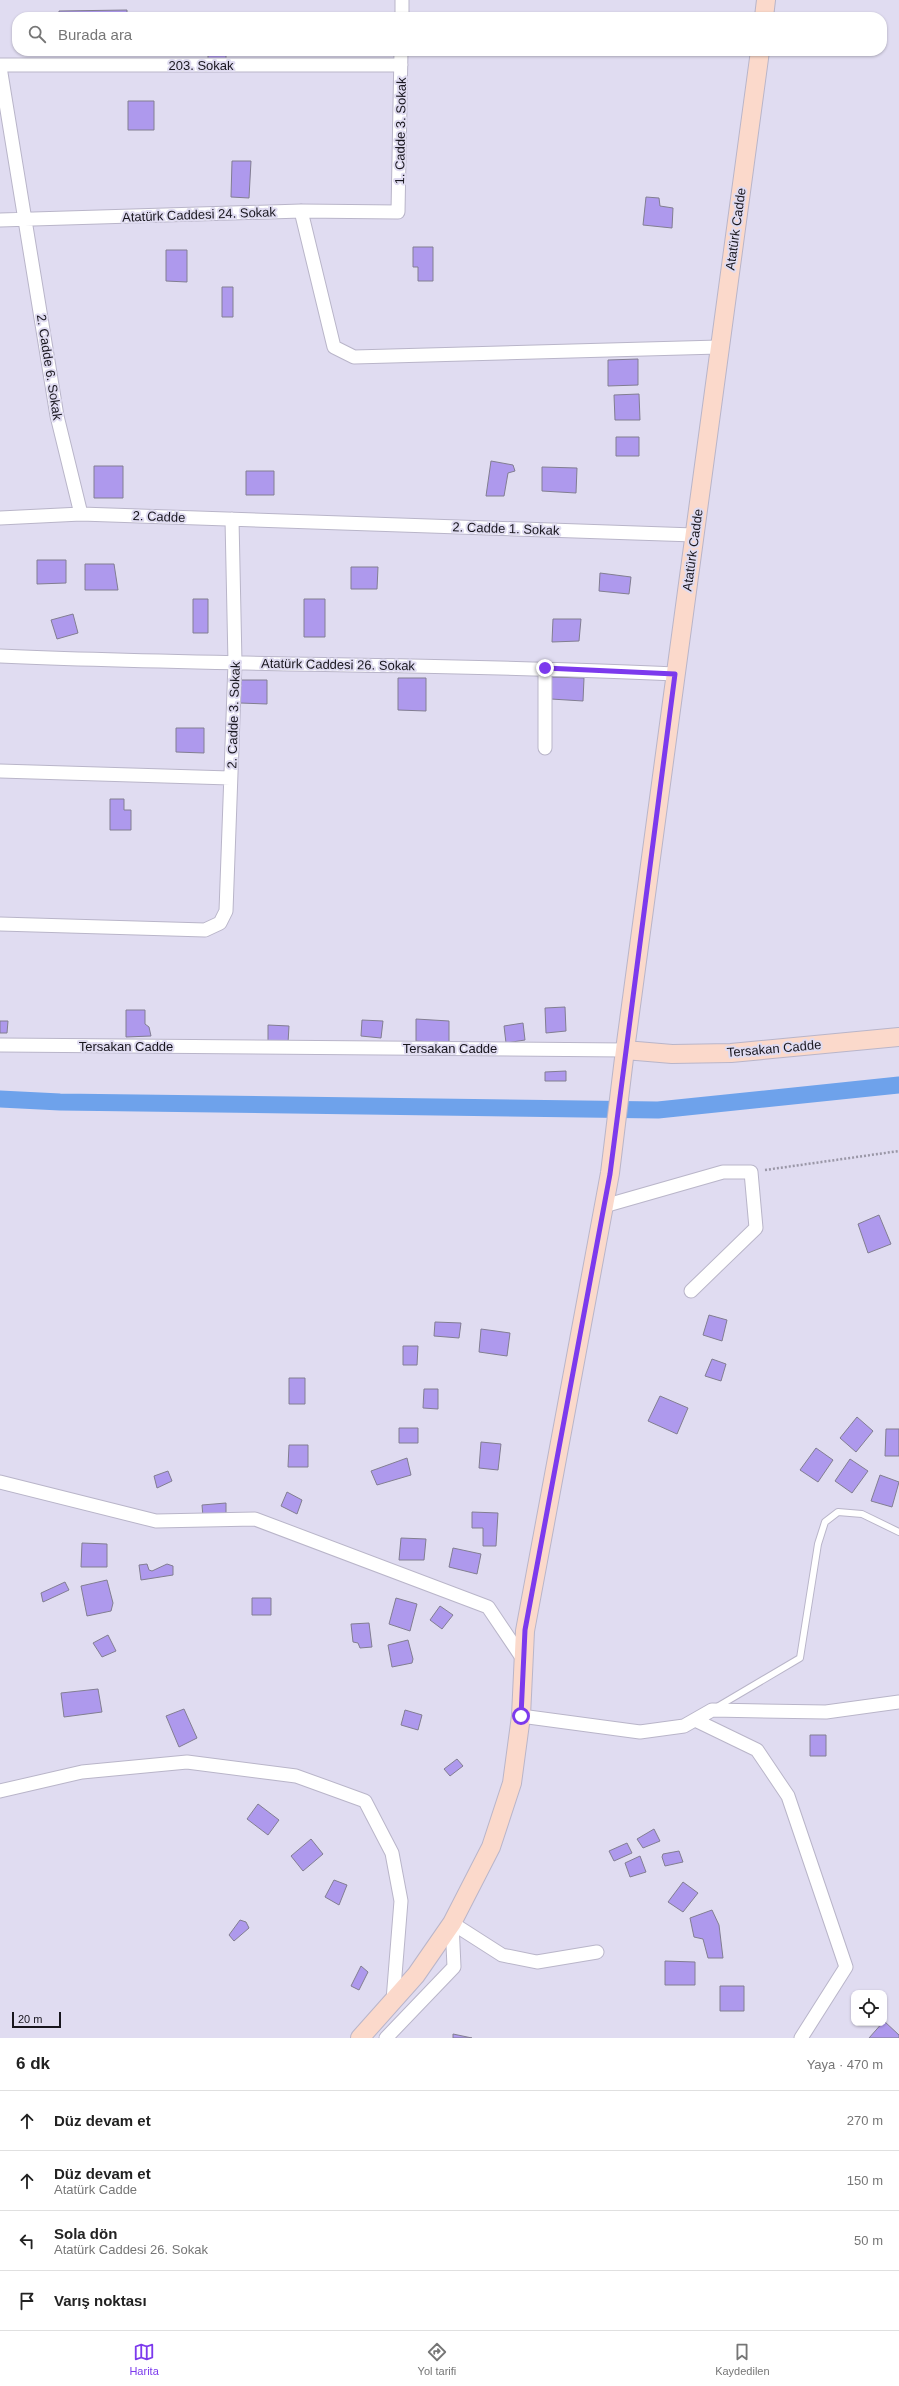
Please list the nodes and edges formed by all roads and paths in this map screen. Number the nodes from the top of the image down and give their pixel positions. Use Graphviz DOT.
graph roads {
  1 [pos="402,0"];
  2 [pos="766,0"];
  3 [pos="402,12"];
  4 [pos="765,12"];
  5 [pos="401,56"];
  6 [pos="759,56"];
  7 [pos="0,66"];
  8 [pos="401,66"];
  9 [pos="301,211"];
  10 [pos="398,212"];
  11 [pos="25,219"];
  12 [pos="0,220"];
  13 [pos="719,347"];
  14 [pos="81,514"];
  15 [pos="0,518"];
  16 [pos="232,519"];
  17 [pos="317,522"];
  18 [pos="694,535"];
  19 [pos="0,656"];
  20 [pos="235,663"];
  21 [pos="545,668"];
  22 [pos="675,674"];
  23 [pos="545,748"];
  24 [pos="0,771"];
  25 [pos="230,778"];
  26 [pos="0,924"];
  27 [pos="899,1037"];
  28 [pos="0,1045"];
  29 [pos="624,1050"];
  30 [pos="899,1151"];
  31 [pos="751,1172"];
  32 [pos="604,1206"];
  33 [pos="691,1291"];
  34 [pos="0,1482"];
  35 [pos="899,1532"];
  36 [pos="525,1662"];
  37 [pos="899,1702"];
  38 [pos="712,1710"];
  39 [pos="521,1716"];
  40 [pos="695,1720"];
  41 [pos="0,1791"];
  42 [pos="452,1923"];
  43 [pos="597,1952"];
  44 [pos="393,2000"];
  45 [pos="360,2038"];
  46 [pos="386,2038"];
  47 [pos="801,2038"];
  1 -- 3 [label="street"];
  2 -- 4 [label="main road"];
  5 -- 8 [label="street, 1. Cadde 3. Sokak"];
  6 -- 13 [label="main road, Atatürk Cadde"];
  7 -- 8 [label="street, 203. Sokak"];
  7 -- 11 [label="street, 2. Cadde 6. Sokak"];
  8 -- 10 [label="street, 1. Cadde 3. Sokak"];
  9 -- 10 [label="street, Atatürk Caddesi 24. Sokak"];
  9 -- 11 [label="street, Atatürk Caddesi 24. Sokak"];
  9 -- 13 [label="street"];
  11 -- 12 [label="street, Atatürk Caddesi 24. Sokak"];
  11 -- 14 [label="street, 2. Cadde 6. Sokak"];
  13 -- 18 [label="main road, Atatürk Cadde"];
  14 -- 15 [label="street, 2. Cadde"];
  14 -- 16 [label="street, 2. Cadde"];
  16 -- 17 [label="street, 2. Cadde"];
  16 -- 20 [label="street, 2. Cadde 3. Sokak"];
  17 -- 18 [label="street, 2. Cadde 1. Sokak"];
  18 -- 22 [label="main road, Atatürk Cadde"];
  19 -- 20 [label="street, Atatürk Caddesi 26. Sokak"];
  20 -- 21 [label="street, Atatürk Caddesi 26. Sokak"];
  20 -- 25 [label="street, 2. Cadde 3. Sokak"];
  21 -- 22 [label="street, Atatürk Caddesi 26. Sokak"];
  21 -- 23 [label="street"];
  22 -- 29 [label="main road, Atatürk Cadde"];
  24 -- 25 [label="street"];
  25 -- 26 [label="street, 2. Cadde 3. Sokak"];
  27 -- 29 [label="main road, Tersakan Cadde"];
  28 -- 29 [label="street, Tersakan Cadde"];
  29 -- 32 [label="main road, Atatürk Cadde"];
  30 -- 31 [label="path"];
  31 -- 32 [label="street"];
  31 -- 33 [label="street"];
  32 -- 36 [label="main road, Atatürk Cadde"];
  34 -- 36 [label="street"];
  35 -- 38 [label="lane"];
  36 -- 39 [label="main road, Atatürk Cadde"];
  37 -- 38 [label="street"];
  38 -- 40 [label="street"];
  39 -- 40 [label="street"];
  39 -- 42 [label="main road, Atatürk Cadde"];
  40 -- 47 [label="street"];
  41 -- 44 [label="street"];
  42 -- 43 [label="street"];
  42 -- 44 [label="main road, Atatürk Cadde"];
  42 -- 46 [label="street"];
  44 -- 45 [label="main road, Atatürk Cadde"];
}
